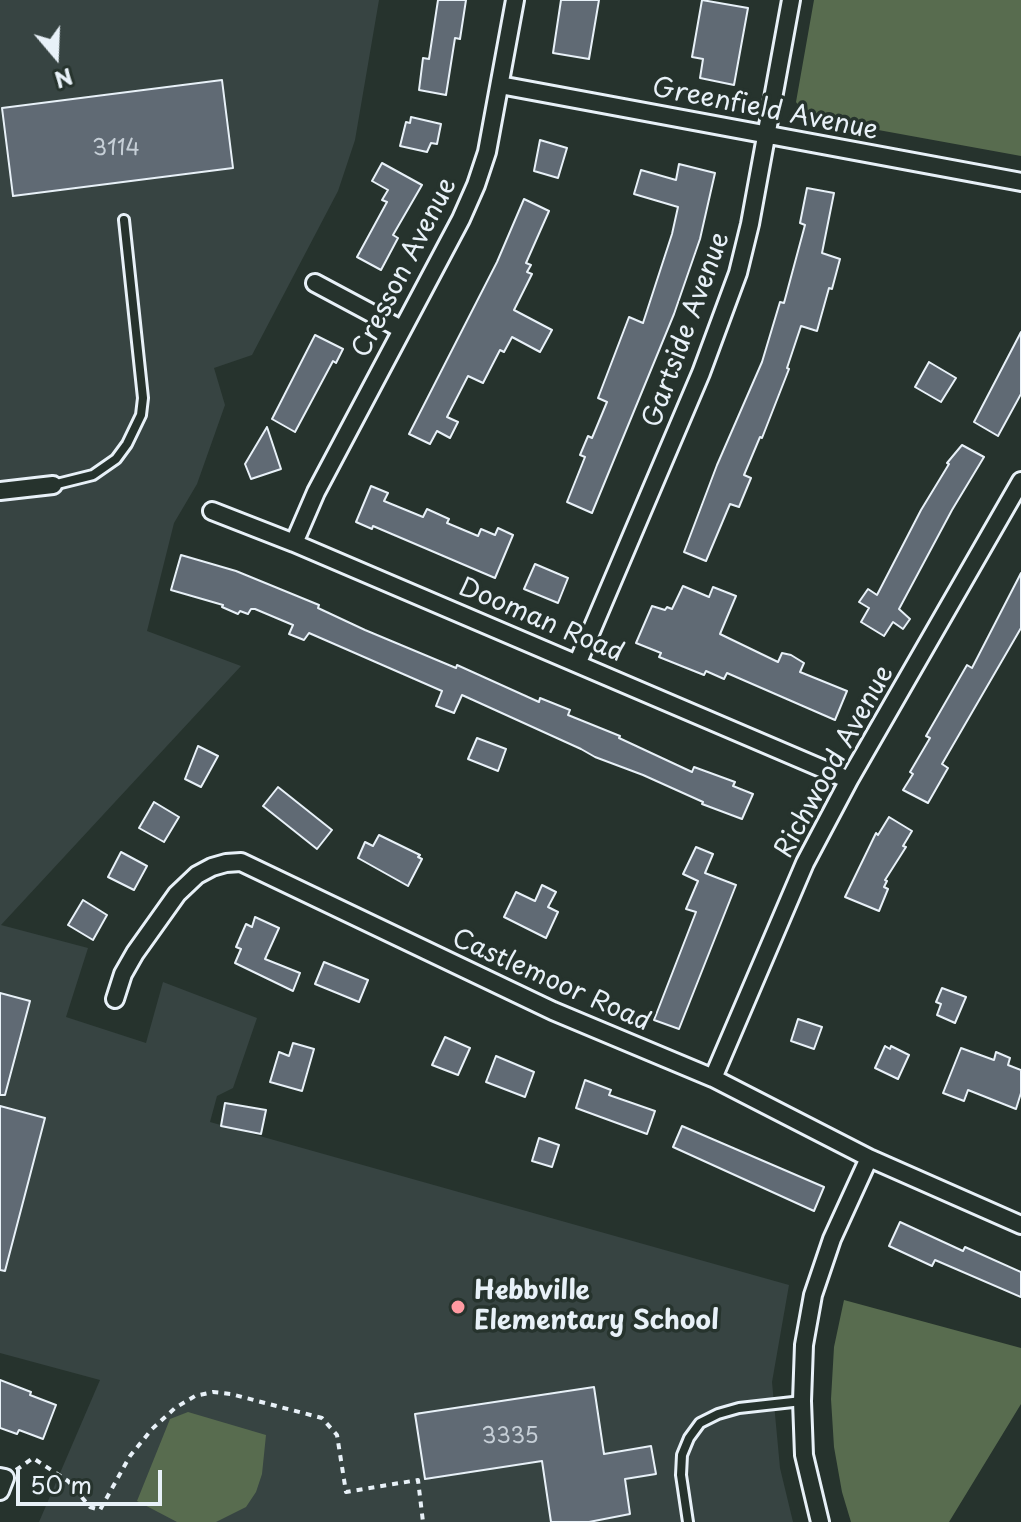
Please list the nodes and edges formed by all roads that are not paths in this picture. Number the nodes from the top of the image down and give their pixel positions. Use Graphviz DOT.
graph roads {
  1 [pos="515,0"];
  2 [pos="791,0"];
  3 [pos="500,85"];
  4 [pos="766,134"];
  5 [pos="1021,182"];
  6 [pos="124,220"];
  7 [pos="315,283"];
  8 [pos="401,329"];
  9 [pos="1021,481"];
  10 [pos="53,485"];
  11 [pos="0,491"];
  12 [pos="212,511"];
  13 [pos="294,543"];
  14 [pos="578,662"];
  15 [pos="849,780"];
  16 [pos="115,999"];
  17 [pos="713,1078"];
  18 [pos="869,1158"];
  19 [pos="1021,1225"];
  20 [pos="802,1401"];
  21 [pos="688,1522"];
  22 [pos="820,1522"];
  1 -- 3 [label="street, Cresson Avenue"];
  2 -- 4 [label="street, Gartside Avenue"];
  3 -- 4 [label="street, Greenfield Avenue"];
  3 -- 8 [label="street, Cresson Avenue"];
  4 -- 5 [label="street, Greenfield Avenue"];
  4 -- 14 [label="street, Gartside Avenue"];
  6 -- 10 [label="lane"];
  7 -- 8 [label="street"];
  8 -- 13 [label="street, Cresson Avenue"];
  9 -- 15 [label="street, Richwood Avenue"];
  10 -- 11 [label="street"];
  12 -- 13 [label="street, Dooman Road"];
  13 -- 14 [label="street, Dooman Road"];
  14 -- 15 [label="street, Dooman Road"];
  15 -- 17 [label="street, Richwood Avenue"];
  16 -- 17 [label="street, Castlemoor Road"];
  17 -- 18 [label="street, Castlemoor Road"];
  18 -- 19 [label="street, Castlemoor Road"];
  18 -- 20 [label="street"];
  20 -- 21 [label="lane"];
  20 -- 22 [label="street"];
}
